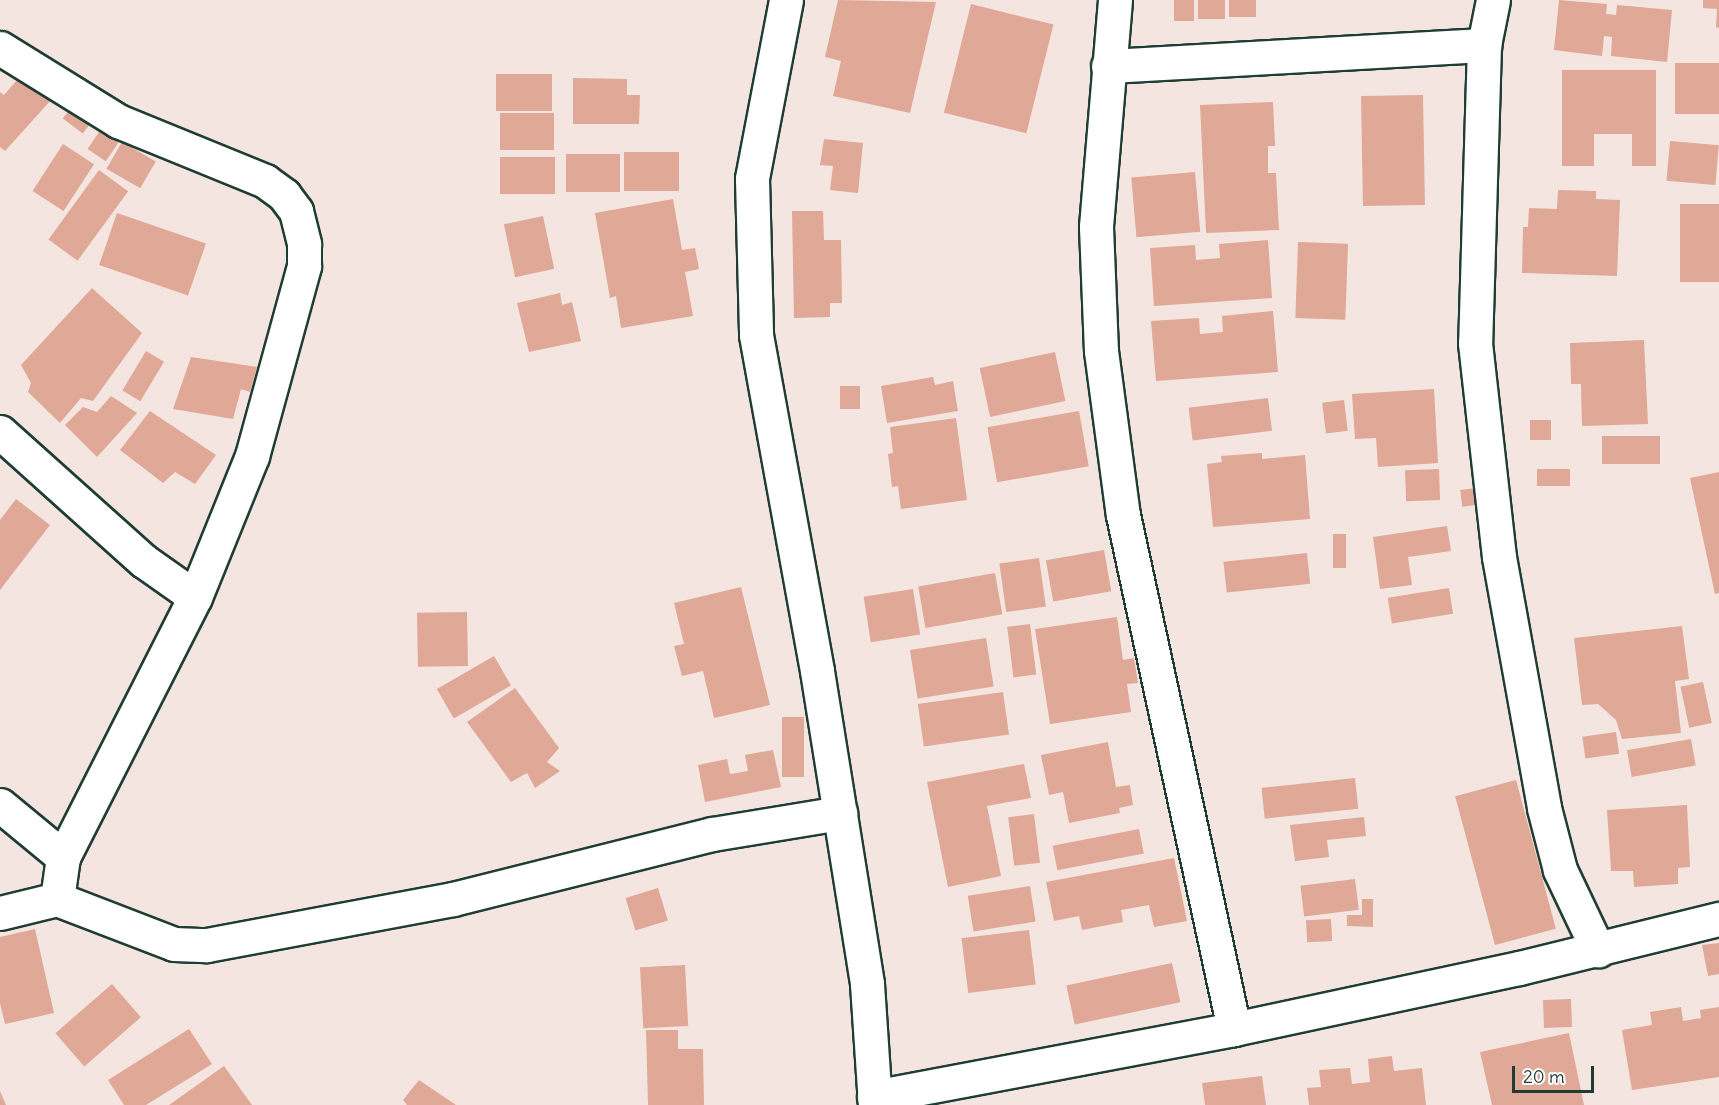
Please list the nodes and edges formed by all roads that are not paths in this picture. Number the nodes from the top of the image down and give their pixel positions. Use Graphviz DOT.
graph roads {
  1 [pos="786,0"];
  2 [pos="1115,0"];
  3 [pos="1493,0"];
  4 [pos="1484,45"];
  5 [pos="0,48"];
  6 [pos="1108,66"];
  7 [pos="0,432"];
  8 [pos="195,597"];
  9 [pos="0,805"];
  10 [pos="840,813"];
  11 [pos="63,857"];
  12 [pos="57,899"];
  13 [pos="0,913"];
  14 [pos="1719,919"];
  15 [pos="1598,950"];
  16 [pos="1234,1029"];
  17 [pos="875,1101"];
  1 -- 10 [label="street"];
  2 -- 6 [label="street"];
  3 -- 4 [label="street"];
  4 -- 6 [label="street"];
  4 -- 15 [label="street"];
  5 -- 8 [label="street"];
  6 -- 16 [label="street"];
  7 -- 8 [label="street"];
  8 -- 11 [label="street"];
  9 -- 11 [label="street"];
  10 -- 12 [label="street"];
  10 -- 17 [label="street"];
  11 -- 12 [label="street"];
  12 -- 13 [label="street"];
  14 -- 15 [label="street"];
  15 -- 16 [label="street"];
  16 -- 17 [label="street"];
}
